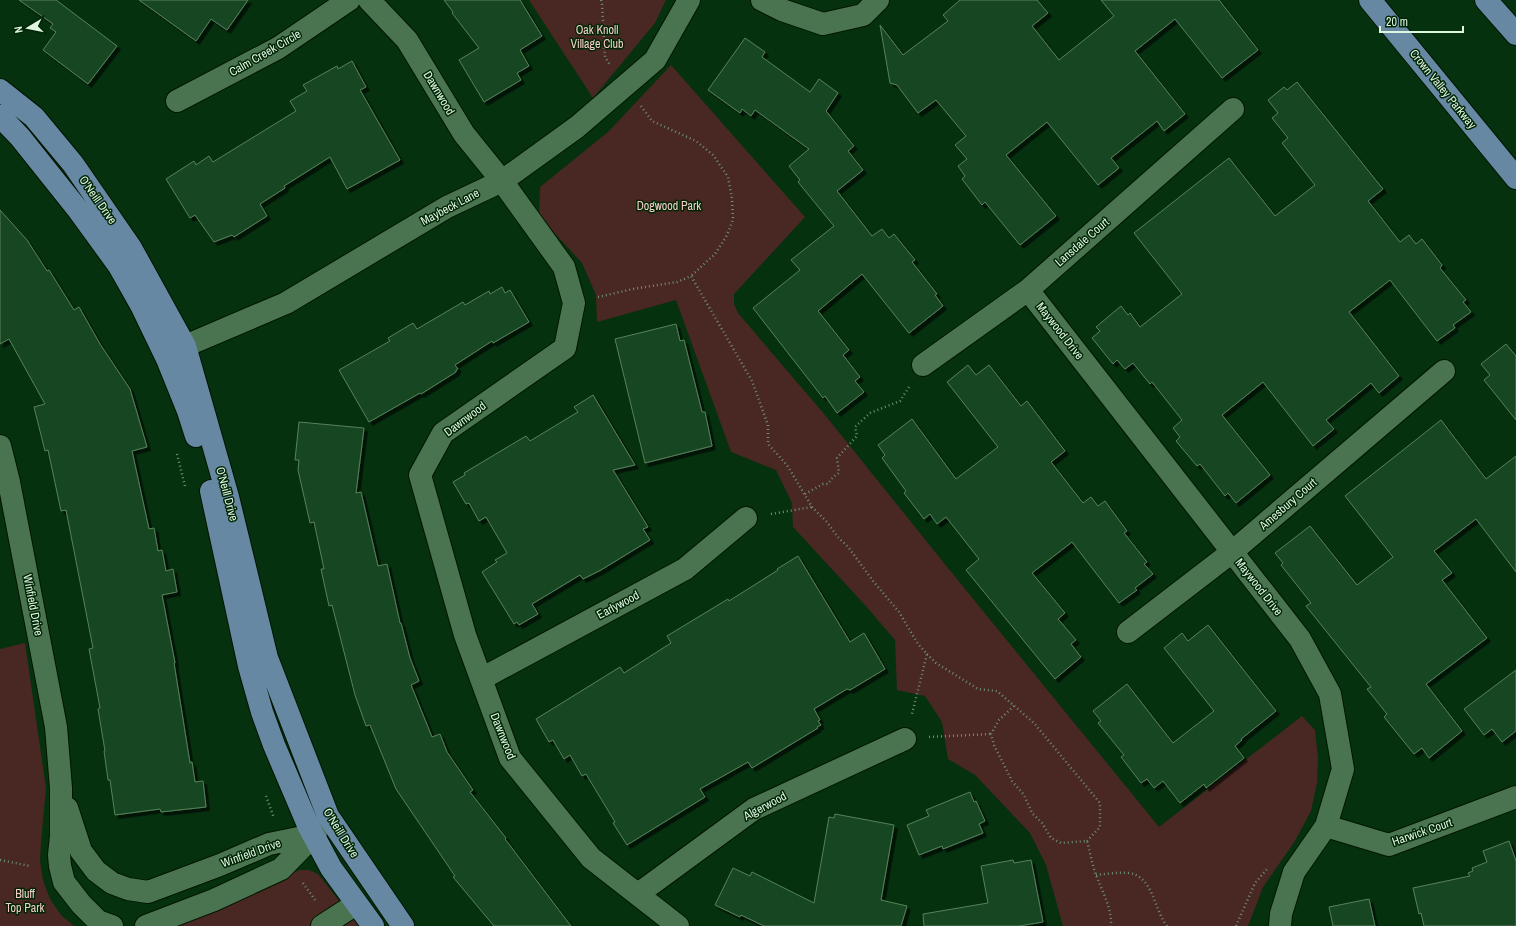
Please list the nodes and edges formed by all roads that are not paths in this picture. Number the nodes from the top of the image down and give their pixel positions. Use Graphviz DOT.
graph roads {
  1 [pos="349,0"];
  2 [pos="369,0"];
  3 [pos="689,0"];
  4 [pos="762,0"];
  5 [pos="878,0"];
  6 [pos="1370,0"];
  7 [pos="1486,0"];
  8 [pos="1516,34"];
  9 [pos="0,90"];
  10 [pos="177,101"];
  11 [pos="1233,109"];
  12 [pos="0,116"];
  13 [pos="1516,178"];
  14 [pos="502,181"];
  15 [pos="1028,290"];
  16 [pos="185,346"];
  17 [pos="167,359"];
  18 [pos="923,365"];
  19 [pos="1444,371"];
  20 [pos="0,446"];
  21 [pos="5,483"];
  22 [pos="746,518"];
  23 [pos="1232,552"];
  24 [pos="1128,632"];
  25 [pos="481,679"];
  26 [pos="906,739"];
  27 [pos="61,788"];
  28 [pos="1516,797"];
  29 [pos="332,823"];
  30 [pos="1326,826"];
  31 [pos="313,834"];
  32 [pos="287,850"];
  33 [pos="638,894"];
  34 [pos="356,904"];
  35 [pos="326,924"];
  36 [pos="112,926"];
  37 [pos="146,926"];
  38 [pos="373,926"];
  39 [pos="403,926"];
  40 [pos="678,926"];
  41 [pos="1280,926"];
  1 -- 10 [label="street, Calm Creek Circle"];
  2 -- 14 [label="street, Dawnwood"];
  3 -- 14 [label="street, Maybeck Lane"];
  4 -- 5 [label="street"];
  6 -- 13 [label="main road, Crown Valley Parkway"];
  7 -- 8 [label="main road"];
  9 -- 16 [label="main road, O'Neill Drive"];
  11 -- 15 [label="street, Lansdale Court"];
  12 -- 17 [label="main road, O'Neill Drive"];
  14 -- 16 [label="street, Maybeck Lane"];
  14 -- 25 [label="street, Dawnwood"];
  15 -- 18 [label="street, Lansdale Court"];
  15 -- 23 [label="street, Maywood Drive"];
  16 -- 17 [label="street, Maybeck Lane"];
  16 -- 29 [label="main road, O'Neill Drive"];
  17 -- 31 [label="main road, O'Neill Drive"];
  19 -- 23 [label="street, Amesbury Court"];
  20 -- 21 [label="street, Winfield Drive"];
  21 -- 27 [label="street, Winfield Drive"];
  22 -- 25 [label="street, Earlywood"];
  23 -- 24 [label="street, Amesbury Court"];
  23 -- 30 [label="street, Maywood Drive"];
  25 -- 33 [label="street, Dawnwood"];
  26 -- 33 [label="street, Algerwood"];
  27 -- 32 [label="street, Winfield Drive"];
  27 -- 36 [label="street, Winfield Drive"];
  28 -- 30 [label="street, Harwick Court"];
  29 -- 31 [label="street, Winfield Drive"];
  29 -- 39 [label="main road, O'Neill Drive"];
  30 -- 41 [label="street, Maywood Drive"];
  31 -- 32 [label="street, Winfield Drive"];
  31 -- 34 [label="main road, O'Neill Drive"];
  32 -- 37 [label="street, Winfield Drive"];
  33 -- 40 [label="street, Dawnwood"];
  34 -- 35 [label="street"];
  34 -- 38 [label="main road, O'Neill Drive"];
}
